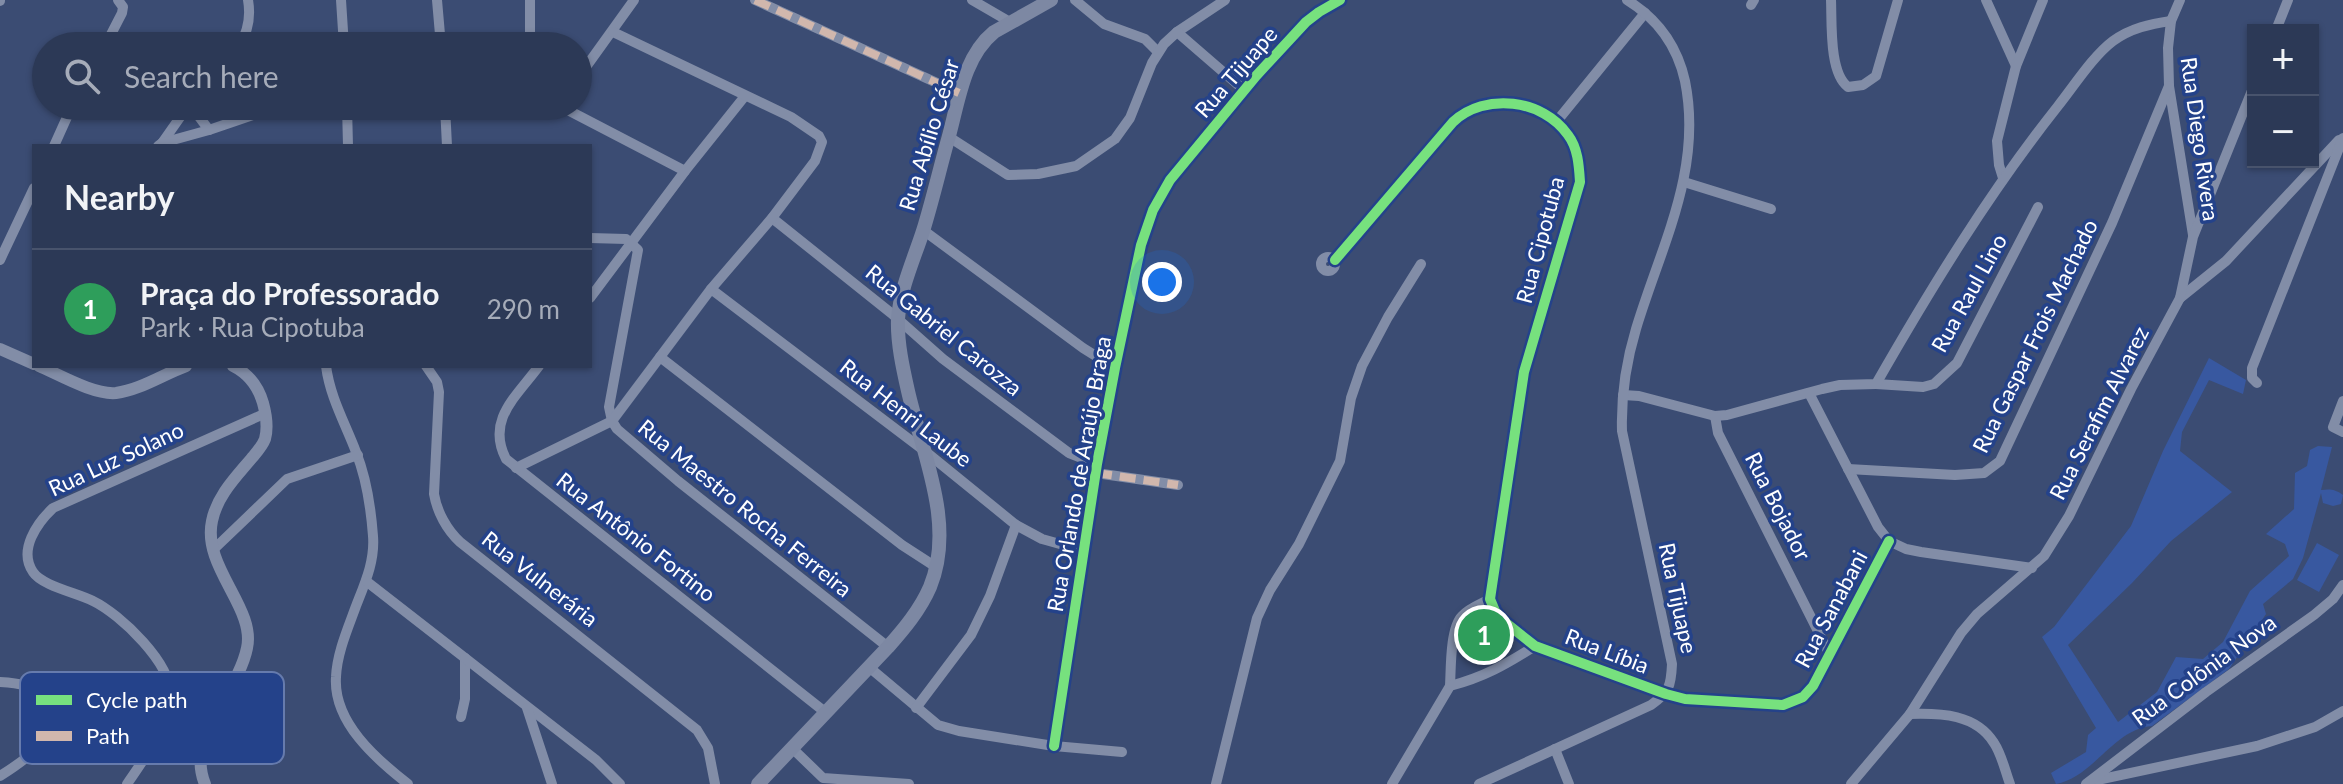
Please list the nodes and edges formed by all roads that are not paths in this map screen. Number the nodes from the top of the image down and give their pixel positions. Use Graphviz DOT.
graph roads {
  1 [pos="118,0"];
  2 [pos="248,0"];
  3 [pos="341,0"];
  4 [pos="437,0"];
  5 [pos="530,0"];
  6 [pos="634,0"];
  7 [pos="755,0"];
  8 [pos="972,0"];
  9 [pos="1051,0"];
  10 [pos="1075,0"];
  11 [pos="1225,0"];
  12 [pos="1340,0"];
  13 [pos="1627,0"];
  14 [pos="1831,0"];
  15 [pos="1898,0"];
  16 [pos="1986,0"];
  17 [pos="2043,0"];
  18 [pos="2180,0"];
  19 [pos="2288,0"];
  20 [pos="1645,13"];
  21 [pos="2171,21"];
  22 [pos="1010,22"];
  23 [pos="2278,24"];
  24 [pos="112,32"];
  25 [pos="246,32"];
  26 [pos="343,32"];
  27 [pos="440,32"];
  28 [pos="530,32"];
  29 [pos="613,32"];
  30 [pos="1177,32"];
  31 [pos="1158,52"];
  32 [pos="592,60"];
  33 [pos="2016,66"];
  34 [pos="2169,86"];
  35 [pos="1244,90"];
  36 [pos="959,93"];
  37 [pos="745,96"];
  38 [pos="2250,96"];
  39 [pos="66,120"];
  40 [pos="179,120"];
  41 [pos="201,120"];
  42 [pos="238,120"];
  43 [pos="347,120"];
  44 [pos="446,120"];
  45 [pos="587,120"];
  46 [pos="1557,121"];
  47 [pos="209,130"];
  48 [pos="2343,136"];
  49 [pos="949,137"];
  50 [pos="55,144"];
  51 [pos="160,144"];
  52 [pos="348,144"];
  53 [pos="447,144"];
  54 [pos="685,171"];
  55 [pos="2003,178"];
  56 [pos="1684,182"];
  57 [pos="32,192"];
  58 [pos="2038,207"];
  59 [pos="1771,209"];
  60 [pos="1153,210"];
  61 [pos="772,218"];
  62 [pos="923,230"];
  63 [pos="2193,237"];
  64 [pos="592,238"];
  65 [pos="631,242"];
  66 [pos="0,260"];
  67 [pos="1335,260"];
  68 [pos="1421,264"];
  69 [pos="711,289"];
  70 [pos="592,295"];
  71 [pos="2180,298"];
  72 [pos="898,320"];
  73 [pos="0,349"];
  74 [pos="660,357"];
  75 [pos="32,363"];
  76 [pos="44,368"];
  77 [pos="181,368"];
  78 [pos="236,368"];
  79 [pos="326,368"];
  80 [pos="427,368"];
  81 [pos="537,368"];
  82 [pos="1115,368"];
  83 [pos="2257,383"];
  84 [pos="1876,384"];
  85 [pos="1809,393"];
  86 [pos="1623,395"];
  87 [pos="2343,401"];
  88 [pos="266,413"];
  89 [pos="1715,416"];
  90 [pos="612,421"];
  91 [pos="2338,429"];
  92 [pos="926,452"];
  93 [pos="358,455"];
  94 [pos="516,468"];
  95 [pos="1097,469"];
  96 [pos="1848,469"];
  97 [pos="1178,485"];
  98 [pos="1016,525"];
  99 [pos="1889,541"];
  100 [pos="213,550"];
  101 [pos="1085,551"];
  102 [pos="936,567"];
  103 [pos="2032,568"];
  104 [pos="366,581"];
  105 [pos="2343,585"];
  106 [pos="1490,599"];
  107 [pos="1535,646"];
  108 [pos="888,647"];
  109 [pos="1830,655"];
  110 [pos="465,658"];
  111 [pos="870,668"];
  112 [pos="165,672"];
  113 [pos="238,672"];
  114 [pos="0,682"];
  115 [pos="20,685"];
  116 [pos="1450,686"];
  117 [pos="1666,694"];
  118 [pos="526,706"];
  119 [pos="916,708"];
  120 [pos="2343,711"];
  121 [pos="825,712"];
  122 [pos="1910,714"];
  123 [pos="461,717"];
  124 [pos="1054,746"];
  125 [pos="792,748"];
  126 [pos="1555,749"];
  127 [pos="1122,752"];
  128 [pos="20,764"];
  129 [pos="141,764"];
  130 [pos="0,776"];
  131 [pos="824,781"];
  132 [pos="2089,782"];
  133 [pos="127,784"];
  134 [pos="408,784"];
  135 [pos="552,784"];
  136 [pos="620,784"];
  137 [pos="716,784"];
  138 [pos="758,784"];
  139 [pos="909,784"];
  140 [pos="1216,784"];
  141 [pos="1392,784"];
  142 [pos="1479,784"];
  143 [pos="1569,784"];
  144 [pos="1851,784"];
  145 [pos="2010,784"];
  1 -- 24 [label="street"];
  2 -- 25 [label="street"];
  3 -- 26 [label="street"];
  4 -- 27 [label="street"];
  5 -- 28 [label="street"];
  6 -- 29 [label="street"];
  7 -- 36 [label="street"];
  8 -- 22 [label="street"];
  9 -- 22 [label="main road, Rua Abílio César"];
  10 -- 31 [label="street"];
  11 -- 30 [label="street"];
  12 -- 35 [label="street, Rua Tijuape"];
  13 -- 20 [label="street, Rua Tijuape"];
  14 -- 15 [label="street"];
  16 -- 33 [label="street"];
  17 -- 33 [label="street"];
  18 -- 21 [label="street, Rua Diego Rivera"];
  19 -- 23 [label="street"];
  20 -- 46 [label="street"];
  20 -- 56 [label="street, Rua Tijuape"];
  21 -- 34 [label="street, Rua Diego Rivera"];
  21 -- 55 [label="street"];
  22 -- 36 [label="main road, Rua Abílio César"];
  29 -- 32 [label="street"];
  29 -- 37 [label="street"];
  30 -- 31 [label="street"];
  30 -- 35 [label="street"];
  31 -- 49 [label="street"];
  33 -- 55 [label="street"];
  34 -- 63 [label="street, Rua Diego Rivera"];
  34 -- 96 [label="street, Rua Gaspar Frois Machado"];
  35 -- 60 [label="street, Rua Tijuape"];
  36 -- 49 [label="main road, Rua Abílio César"];
  37 -- 54 [label="street"];
  37 -- 61 [label="street"];
  38 -- 63 [label="street, Rua Serafim Alvarez"];
  39 -- 50 [label="street"];
  40 -- 51 [label="street"];
  41 -- 47 [label="street"];
  42 -- 47 [label="street"];
  43 -- 52 [label="street"];
  44 -- 53 [label="street"];
  45 -- 54 [label="street"];
  46 -- 67 [label="street"];
  46 -- 106 [label="street, Rua Cipotuba"];
  47 -- 51 [label="street"];
  48 -- 71 [label="street"];
  48 -- 83 [label="street"];
  49 -- 62 [label="main road, Rua Abílio César"];
  54 -- 65 [label="street"];
  55 -- 84 [label="street"];
  56 -- 59 [label="street"];
  56 -- 86 [label="street, Rua Tijuape"];
  57 -- 66 [label="street"];
  58 -- 84 [label="street, Rua Raul Lino"];
  60 -- 82 [label="street, Rua Orlando de Araújo Braga"];
  61 -- 69 [label="street"];
  61 -- 72 [label="street, Rua Gabriel Carozza"];
  62 -- 72 [label="main road, Rua Abílio César"];
  62 -- 82 [label="street"];
  63 -- 71 [label="street, Rua Serafim Alvarez"];
  64 -- 65 [label="street"];
  65 -- 70 [label="street"];
  65 -- 90 [label="street, Rua Maestro Rocha Ferreira"];
  68 -- 140 [label="street"];
  69 -- 74 [label="street"];
  69 -- 92 [label="street, Rua Henri Laube"];
  71 -- 103 [label="street, Rua Serafim Alvarez"];
  72 -- 92 [label="main road"];
  72 -- 95 [label="street, Rua Gabriel Carozza"];
  73 -- 75 [label="street"];
  74 -- 90 [label="street"];
  74 -- 102 [label="street"];
  76 -- 77 [label="street"];
  78 -- 88 [label="street"];
  79 -- 93 [label="street"];
  80 -- 137 [label="street, Rua Vulnerária"];
  81 -- 94 [label="street, Rua Antônio Fortino"];
  82 -- 95 [label="street, Rua Orlando de Araújo Braga"];
  84 -- 85 [label="street, Rua Raul Lino"];
  85 -- 89 [label="street, Rua Raul Lino"];
  85 -- 96 [label="street"];
  86 -- 89 [label="street"];
  86 -- 117 [label="street, Rua Tijuape"];
  87 -- 91 [label="street"];
  88 -- 100 [label="street"];
  88 -- 112 [label="street, Rua Luz Solano"];
  89 -- 109 [label="street, Rua Bojador"];
  90 -- 94 [label="street"];
  90 -- 108 [label="street, Rua Maestro Rocha Ferreira"];
  92 -- 98 [label="street, Rua Henri Laube"];
  92 -- 102 [label="main road"];
  93 -- 100 [label="street"];
  93 -- 104 [label="street"];
  94 -- 121 [label="street, Rua Antônio Fortino"];
  95 -- 97 [label="street, Rua Gabriel Carozza"];
  95 -- 101 [label="street, Rua Orlando de Araújo Braga"];
  96 -- 99 [label="street"];
  98 -- 101 [label="street, Rua Henri Laube"];
  98 -- 119 [label="street"];
  99 -- 103 [label="street"];
  99 -- 109 [label="street, Rua Sanabani"];
  100 -- 113 [label="street"];
  101 -- 124 [label="street, Rua Orlando de Araújo Braga"];
  102 -- 108 [label="main road"];
  103 -- 122 [label="street, Rua Serafim Alvarez"];
  104 -- 110 [label="street"];
  104 -- 134 [label="street"];
  105 -- 132 [label="street, Rua Colônia Nova"];
  106 -- 107 [label="street"];
  106 -- 116 [label="street"];
  107 -- 116 [label="street"];
  107 -- 117 [label="street, Rua Líbia"];
  108 -- 111 [label="main road"];
  109 -- 117 [label="street, Rua Sanabani"];
  110 -- 118 [label="street"];
  110 -- 123 [label="street"];
  111 -- 119 [label="street"];
  111 -- 121 [label="main road"];
  114 -- 115 [label="street"];
  116 -- 141 [label="street"];
  117 -- 126 [label="street"];
  118 -- 135 [label="street"];
  118 -- 136 [label="street"];
  119 -- 124 [label="street"];
  120 -- 132 [label="street"];
  121 -- 125 [label="main road"];
  122 -- 144 [label="street, Rua Serafim Alvarez"];
  122 -- 145 [label="street"];
  124 -- 127 [label="street"];
  125 -- 131 [label="street"];
  125 -- 138 [label="main road"];
  126 -- 142 [label="street"];
  126 -- 143 [label="street"];
  128 -- 130 [label="street"];
  129 -- 133 [label="street, Rua Luz Solano"];
  131 -- 139 [label="street"];
}
